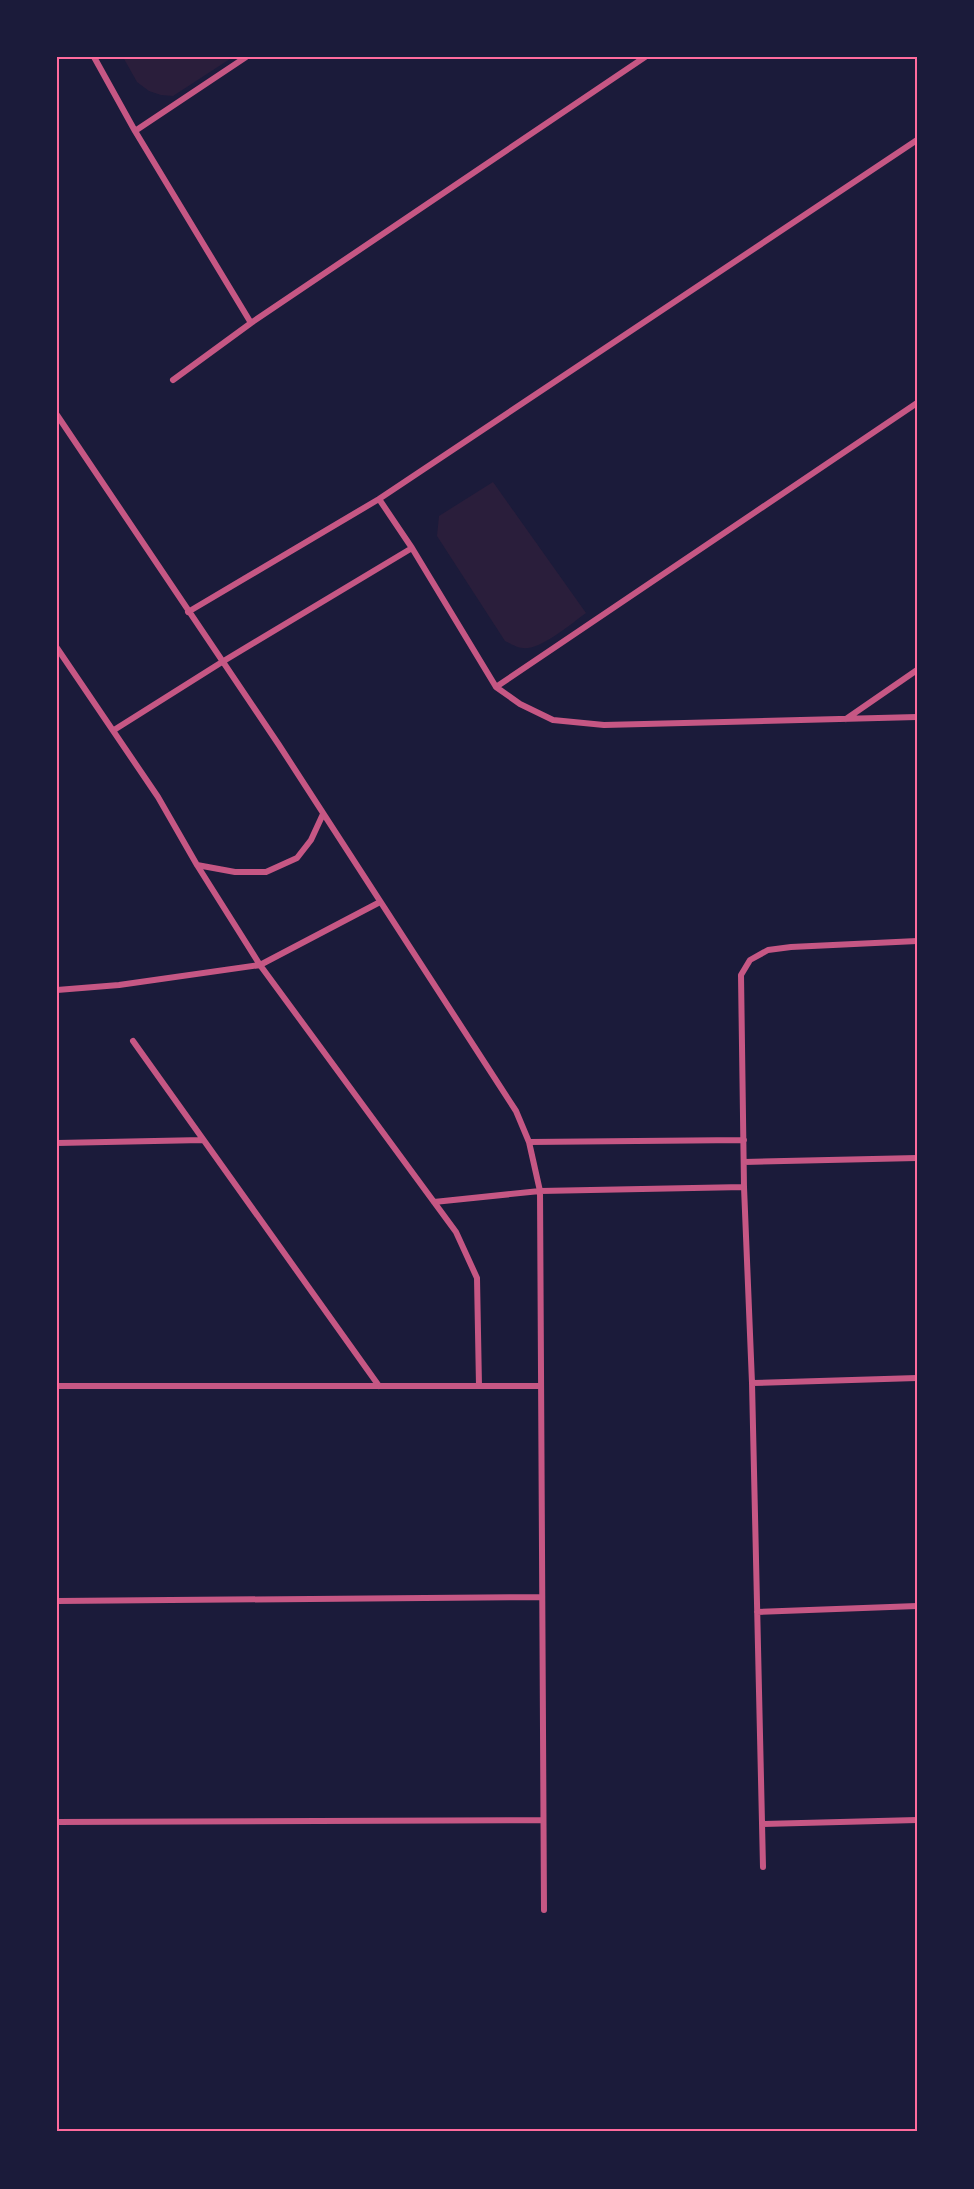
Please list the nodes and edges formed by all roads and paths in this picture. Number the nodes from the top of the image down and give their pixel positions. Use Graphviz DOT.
graph roads {
  1 [pos="94,57"];
  2 [pos="246,57"];
  3 [pos="645,57"];
  4 [pos="135,131"];
  5 [pos="917,140"];
  6 [pos="251,323"];
  7 [pos="173,380"];
  8 [pos="917,403"];
  9 [pos="57,415"];
  10 [pos="379,499"];
  11 [pos="412,548"];
  12 [pos="188,612"];
  13 [pos="57,648"];
  14 [pos="222,662"];
  15 [pos="917,670"];
  16 [pos="496,687"];
  17 [pos="917,717"];
  18 [pos="846,719"];
  19 [pos="114,730"];
  20 [pos="323,813"];
  21 [pos="197,865"];
  22 [pos="380,902"];
  23 [pos="917,941"];
  24 [pos="260,965"];
  25 [pos="57,990"];
  26 [pos="133,1041"];
  27 [pos="202,1140"];
  28 [pos="744,1140"];
  29 [pos="529,1142"];
  30 [pos="57,1143"];
  31 [pos="917,1158"];
  32 [pos="744,1162"];
  33 [pos="744,1187"];
  34 [pos="540,1191"];
  35 [pos="434,1202"];
  36 [pos="917,1378"];
  37 [pos="752,1383"];
  38 [pos="57,1386"];
  39 [pos="379,1386"];
  40 [pos="479,1386"];
  41 [pos="541,1386"];
  42 [pos="542,1598"];
  43 [pos="57,1600"];
  44 [pos="917,1606"];
  45 [pos="757,1612"];
  46 [pos="543,1820"];
  47 [pos="917,1820"];
  48 [pos="57,1822"];
  49 [pos="764,1824"];
  50 [pos="764,1867"];
  51 [pos="544,1910"];
  1 -- 4 [label="street"];
  2 -- 4 [label="street"];
  3 -- 6 [label="street"];
  4 -- 6 [label="street"];
  5 -- 10 [label="street"];
  6 -- 7 [label="street"];
  8 -- 16 [label="street"];
  9 -- 12 [label="street"];
  10 -- 11 [label="street"];
  10 -- 12 [label="street"];
  11 -- 14 [label="street"];
  11 -- 16 [label="street"];
  12 -- 14 [label="street"];
  13 -- 19 [label="street"];
  14 -- 19 [label="street"];
  14 -- 20 [label="street"];
  15 -- 18 [label="street"];
  16 -- 18 [label="street"];
  17 -- 18 [label="street"];
  19 -- 21 [label="street"];
  20 -- 21 [label="street"];
  20 -- 22 [label="street"];
  21 -- 24 [label="street"];
  22 -- 24 [label="street"];
  22 -- 29 [label="street"];
  23 -- 28 [label="street"];
  24 -- 25 [label="street"];
  24 -- 35 [label="street"];
  26 -- 27 [label="street"];
  27 -- 30 [label="street"];
  27 -- 39 [label="street"];
  28 -- 29 [label="street"];
  28 -- 32 [label="street"];
  29 -- 34 [label="street"];
  31 -- 32 [label="street"];
  32 -- 33 [label="street"];
  33 -- 34 [label="street"];
  33 -- 37 [label="street"];
  34 -- 35 [label="street"];
  34 -- 41 [label="street"];
  35 -- 40 [label="street"];
  36 -- 37 [label="street"];
  37 -- 45 [label="street"];
  38 -- 39 [label="street"];
  39 -- 40 [label="street"];
  40 -- 41 [label="street"];
  41 -- 42 [label="street"];
  42 -- 43 [label="street"];
  42 -- 46 [label="street"];
  44 -- 45 [label="street"];
  45 -- 49 [label="street"];
  46 -- 48 [label="street"];
  46 -- 51 [label="street"];
  47 -- 49 [label="street"];
  49 -- 50 [label="street"];
}
